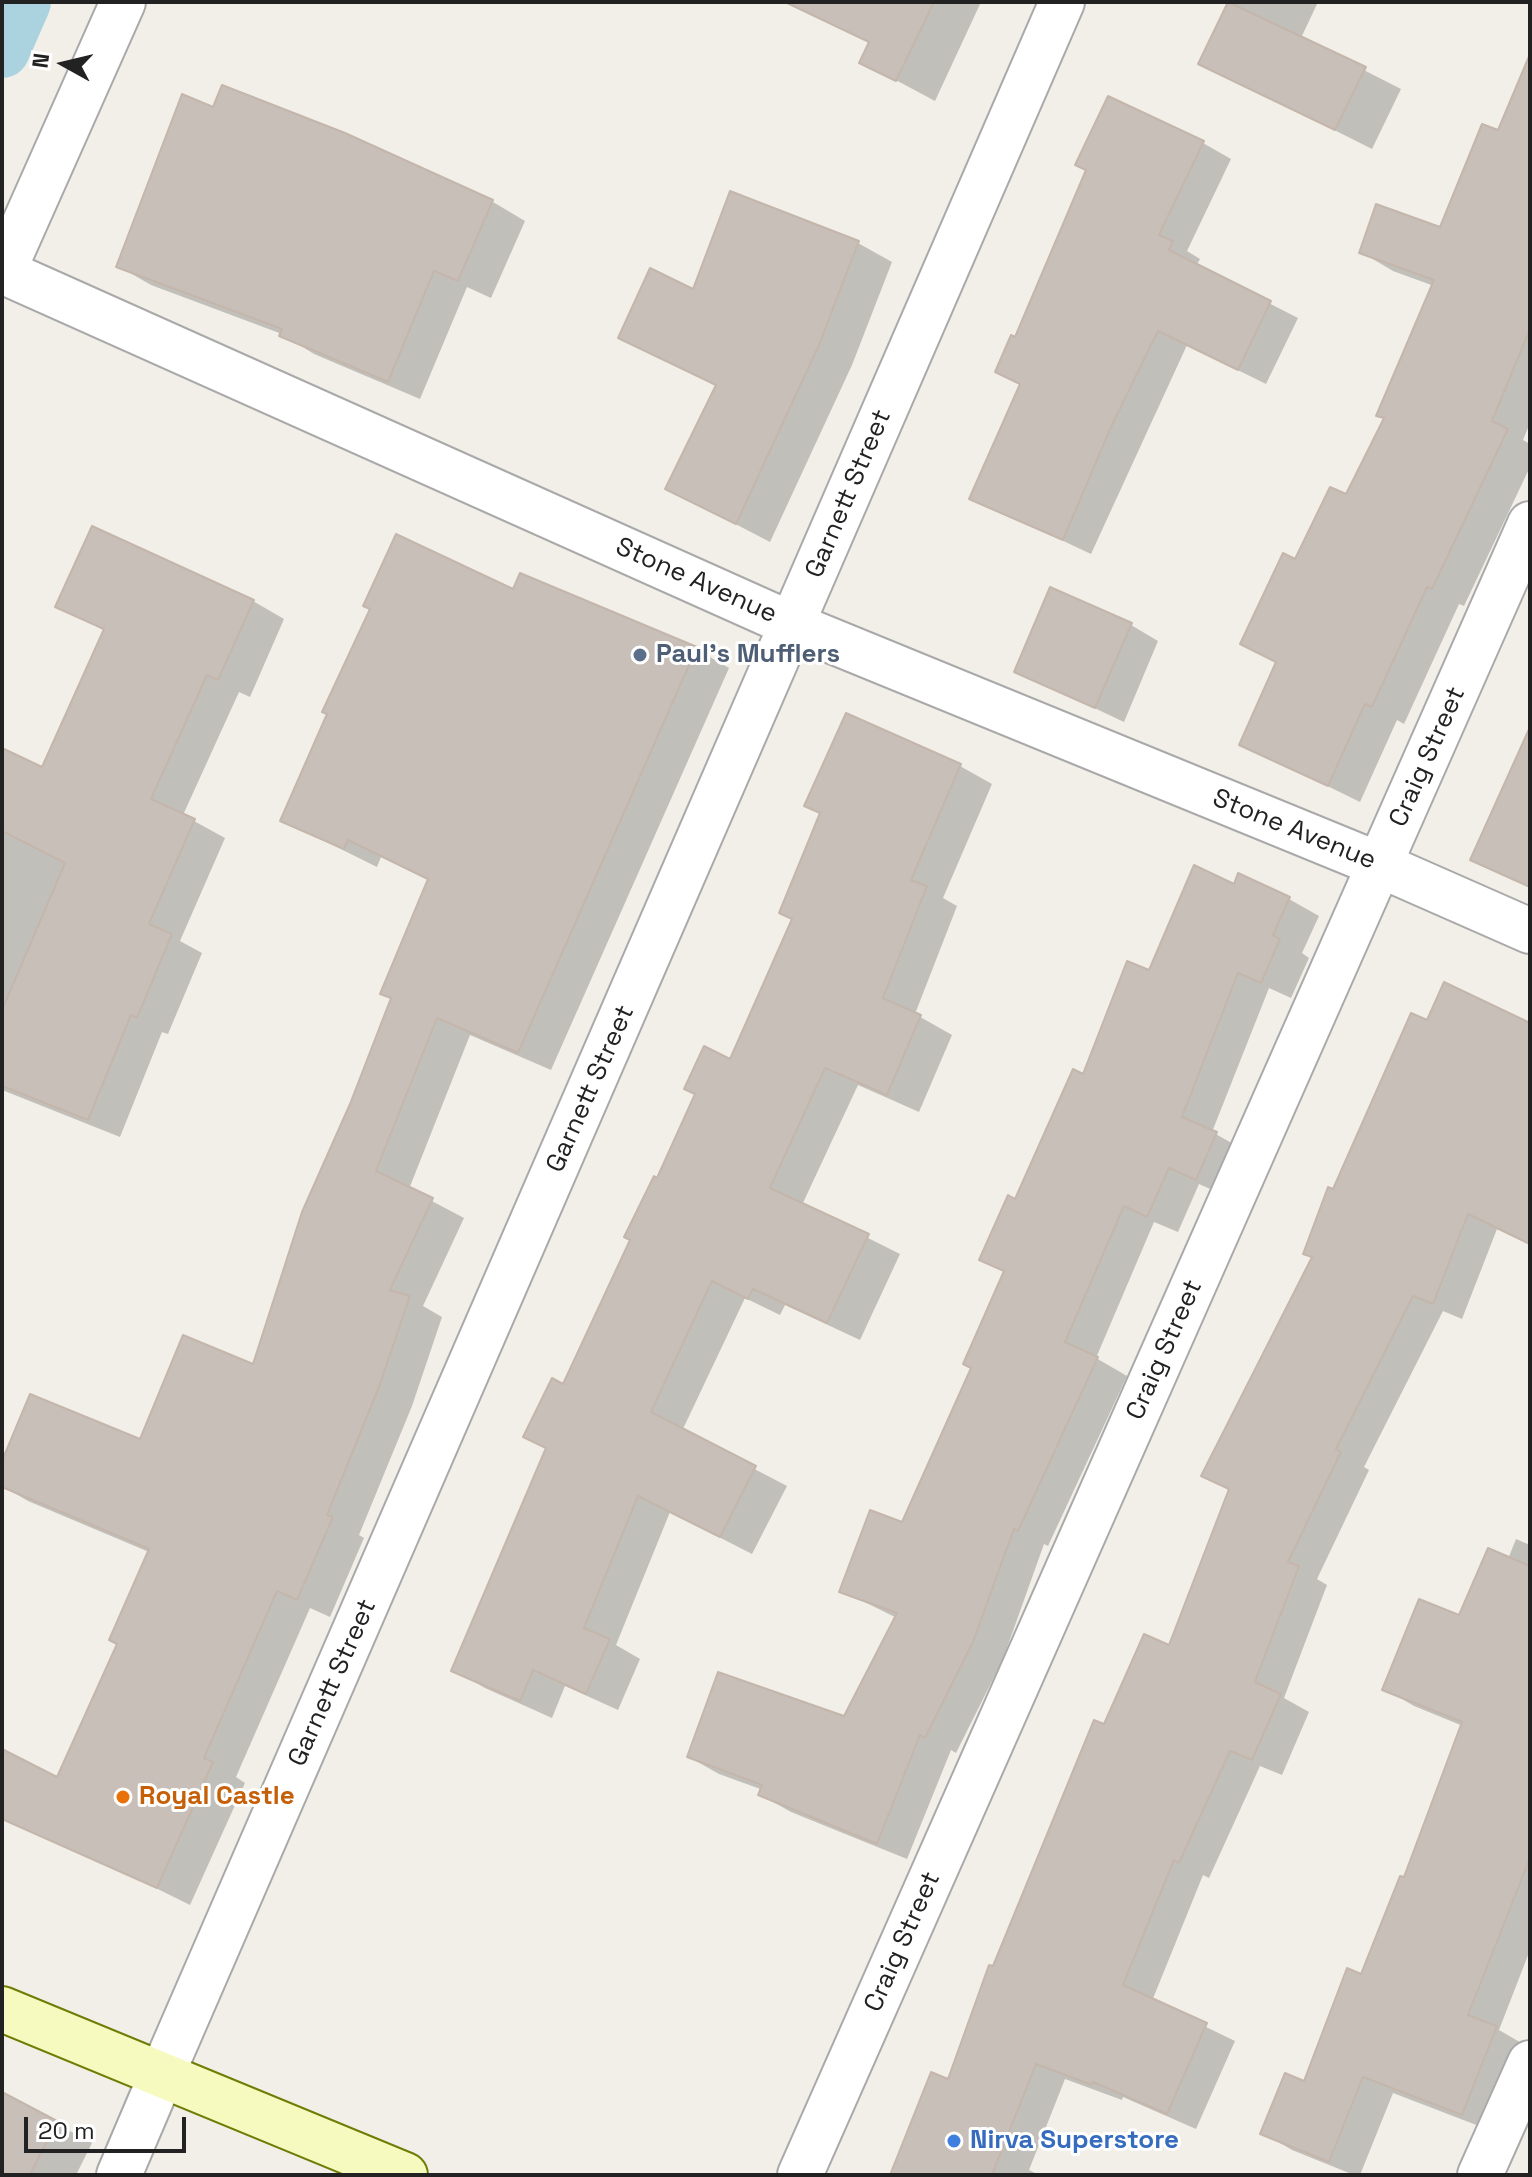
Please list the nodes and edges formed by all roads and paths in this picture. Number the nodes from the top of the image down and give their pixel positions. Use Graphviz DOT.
graph roads {
  1 [pos="123,2"];
  2 [pos="1062,2"];
  3 [pos="2,272"];
  4 [pos="1530,524"];
  5 [pos="793,625"];
  6 [pos="1380,865"];
  7 [pos="1530,931"];
  8 [pos="2,2009"];
  9 [pos="1530,2063"];
  10 [pos="162,2074"];
  11 [pos="119,2175"];
  12 [pos="405,2175"];
  13 [pos="800,2175"];
  14 [pos="1480,2175"];
  1 -- 3 [label="street"];
  2 -- 5 [label="street, Garnett Street"];
  3 -- 5 [label="street, Stone Avenue"];
  4 -- 6 [label="street, Craig Street"];
  5 -- 6 [label="street, Stone Avenue"];
  5 -- 10 [label="street, Garnett Street"];
  6 -- 7 [label="street, Stone Avenue"];
  6 -- 13 [label="street, Craig Street"];
  8 -- 10 [label="main road"];
  9 -- 14 [label="street"];
  10 -- 11 [label="street, Garnett Street"];
  10 -- 12 [label="main road"];
}
